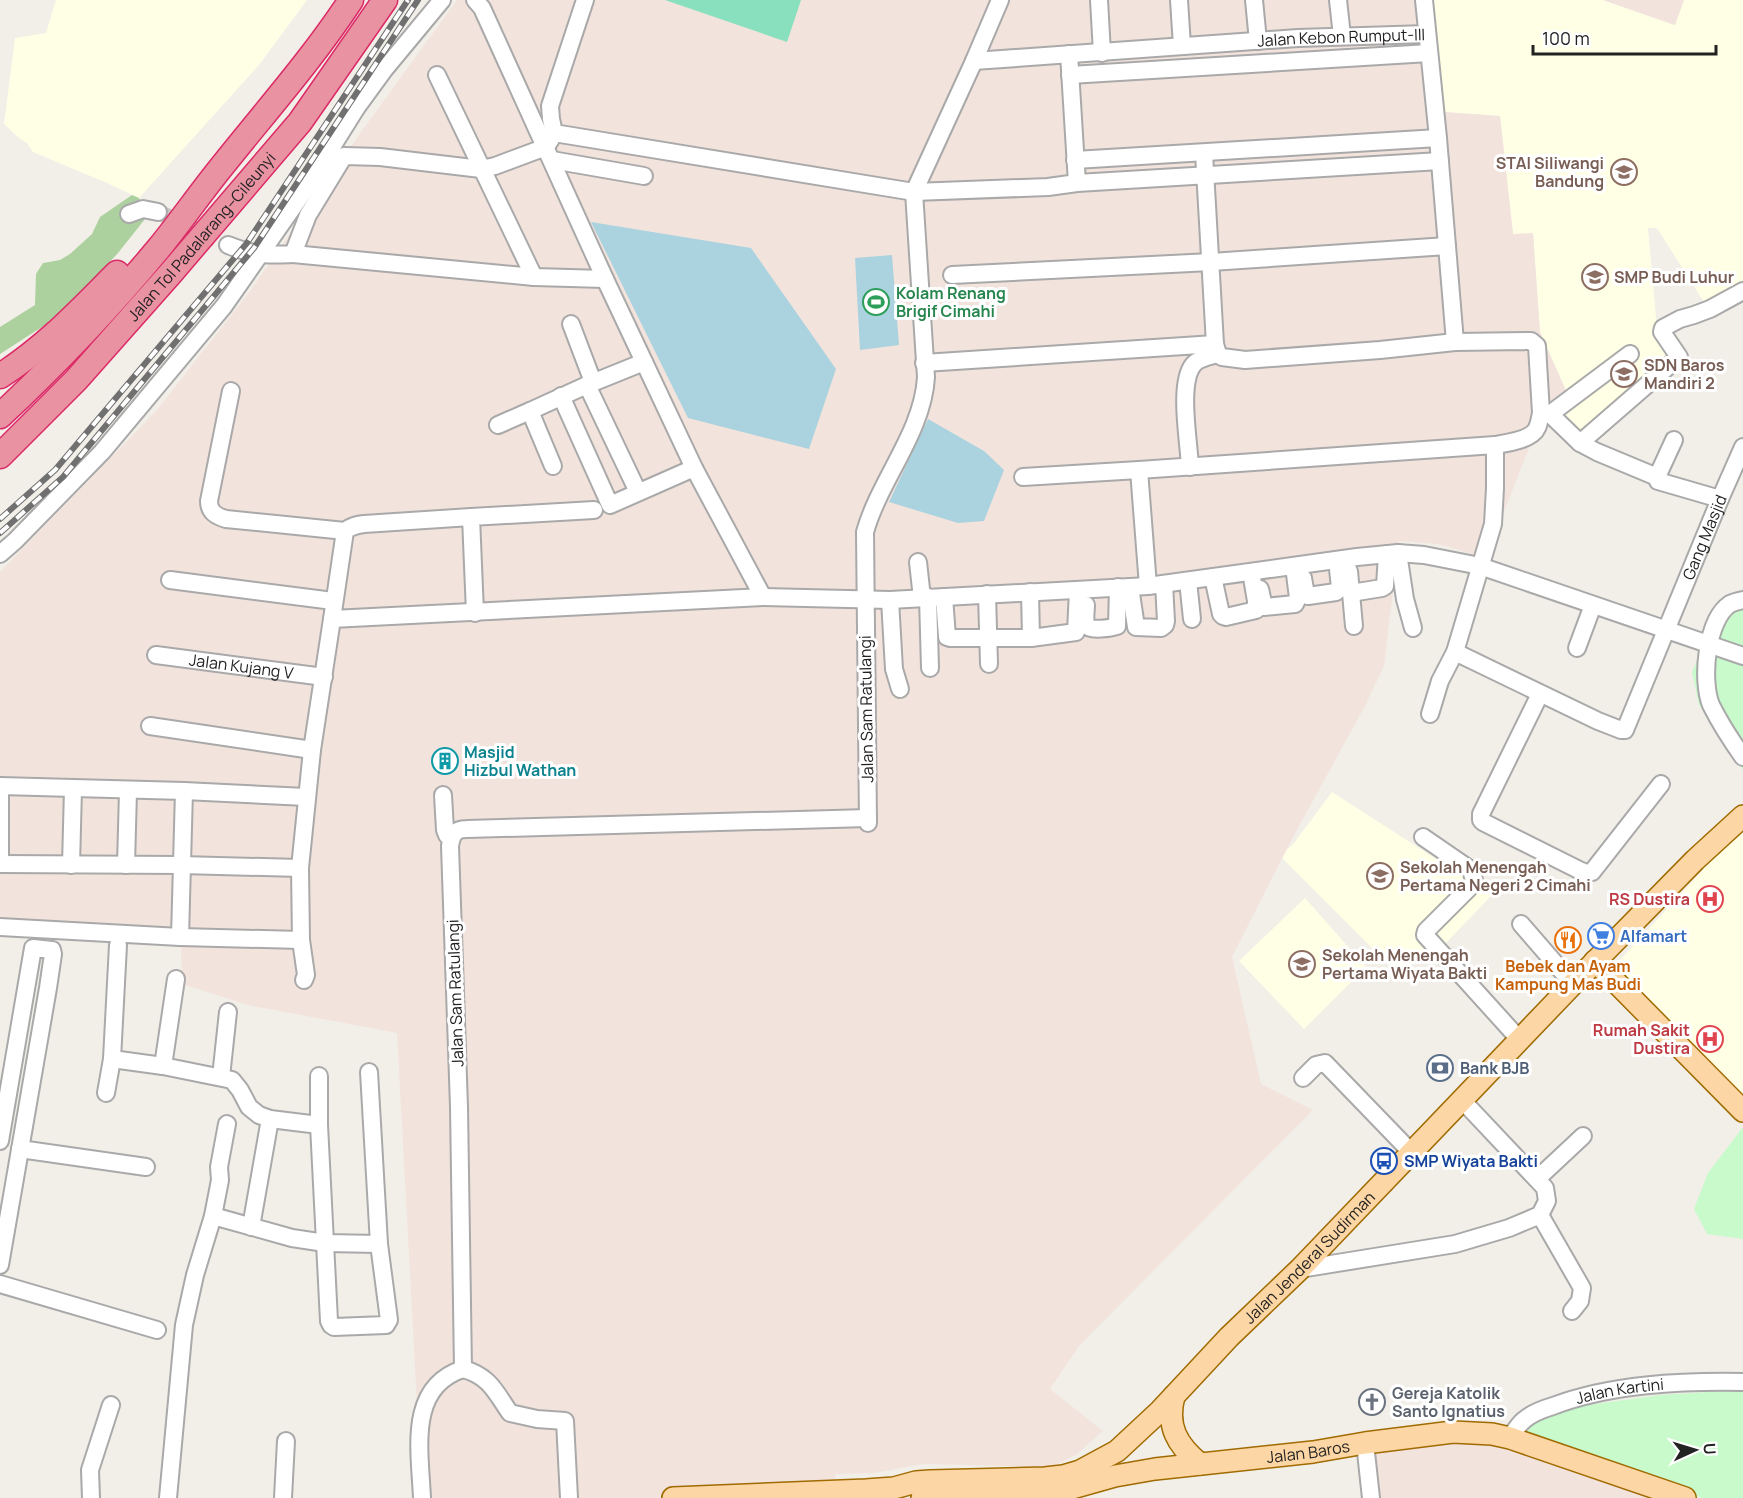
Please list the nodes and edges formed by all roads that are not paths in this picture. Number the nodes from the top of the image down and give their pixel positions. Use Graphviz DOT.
graph roads {
  1 [pos="351,0"];
  2 [pos="386,0"];
  3 [pos="442,0"];
  4 [pos="476,0"];
  5 [pos="585,0"];
  6 [pos="1000,0"];
  7 [pos="1099,0"];
  8 [pos="1179,0"];
  9 [pos="1254,0"];
  10 [pos="1338,0"];
  11 [pos="1424,0"];
  12 [pos="1427,34"];
  13 [pos="1342,36"];
  14 [pos="1258,41"];
  15 [pos="1182,46"];
  16 [pos="1102,53"];
  17 [pos="1429,53"];
  18 [pos="1069,54"];
  19 [pos="974,61"];
  20 [pos="437,75"];
  21 [pos="1070,75"];
  22 [pos="1438,138"];
  23 [pos="551,147"];
  24 [pos="1204,153"];
  25 [pos="1075,160"];
  26 [pos="1440,161"];
  27 [pos="221,168"];
  28 [pos="481,169"];
  29 [pos="1206,175"];
  30 [pos="644,176"];
  31 [pos="1077,183"];
  32 [pos="914,192"];
  33 [pos="158,212"];
  34 [pos="129,214"];
  35 [pos="228,245"];
  36 [pos="1447,246"];
  37 [pos="293,254"];
  38 [pos="258,255"];
  39 [pos="1211,262"];
  40 [pos="952,275"];
  41 [pos="534,277"];
  42 [pos="605,279"];
  43 [pos="1743,291"];
  44 [pos="571,324"];
  45 [pos="1455,342"];
  46 [pos="1217,349"];
  47 [pos="1630,354"];
  48 [pos="644,362"];
  49 [pos="924,363"];
  50 [pos="0,376"];
  51 [pos="590,383"];
  52 [pos="231,391"];
  53 [pos="561,396"];
  54 [pos="530,411"];
  55 [pos="1545,414"];
  56 [pos="0,416"];
  57 [pos="498,424"];
  58 [pos="1674,440"];
  59 [pos="1580,443"];
  60 [pos="1495,445"];
  61 [pos="1743,447"];
  62 [pos="0,456"];
  63 [pos="553,466"];
  64 [pos="1190,467"];
  65 [pos="694,468"];
  66 [pos="1139,470"];
  67 [pos="1023,477"];
  68 [pos="1657,477"];
  69 [pos="638,492"];
  70 [pos="1720,500"];
  71 [pos="594,510"];
  72 [pos="471,517"];
  73 [pos="345,531"];
  74 [pos="0,554"];
  75 [pos="1393,554"];
  76 [pos="1343,559"];
  77 [pos="918,562"];
  78 [pos="1298,566"];
  79 [pos="1480,566"];
  80 [pos="1254,571"];
  81 [pos="1213,577"];
  82 [pos="170,580"];
  83 [pos="1188,580"];
  84 [pos="1156,585"];
  85 [pos="1124,587"];
  86 [pos="1083,589"];
  87 [pos="1030,592"];
  88 [pos="1351,593"];
  89 [pos="987,594"];
  90 [pos="762,597"];
  91 [pos="932,597"];
  92 [pos="865,600"];
  93 [pos="890,600"];
  94 [pos="1743,600"];
  95 [pos="333,601"];
  96 [pos="1593,605"];
  97 [pos="475,613"];
  98 [pos="332,619"];
  99 [pos="1192,619"];
  100 [pos="1354,626"];
  101 [pos="1413,628"];
  102 [pos="1667,629"];
  103 [pos="988,638"];
  104 [pos="1031,638"];
  105 [pos="1708,644"];
  106 [pos="1577,648"];
  107 [pos="1455,652"];
  108 [pos="156,655"];
  109 [pos="1743,656"];
  110 [pos="989,664"];
  111 [pos="930,668"];
  112 [pos="324,677"];
  113 [pos="900,689"];
  114 [pos="1540,694"];
  115 [pos="1430,714"];
  116 [pos="150,726"];
  117 [pos="312,750"];
  118 [pos="1743,757"];
  119 [pos="1660,784"];
  120 [pos="0,786"];
  121 [pos="73,789"];
  122 [pos="128,791"];
  123 [pos="184,791"];
  124 [pos="443,795"];
  125 [pos="306,797"];
  126 [pos="1743,816"];
  127 [pos="1424,837"];
  128 [pos="451,839"];
  129 [pos="0,864"];
  130 [pos="71,865"];
  131 [pos="126,865"];
  132 [pos="182,865"];
  133 [pos="300,868"];
  134 [pos="1521,924"];
  135 [pos="0,927"];
  136 [pos="180,937"];
  137 [pos="301,940"];
  138 [pos="118,945"];
  139 [pos="1595,961"];
  140 [pos="176,979"];
  141 [pos="304,980"];
  142 [pos="1573,984"];
  143 [pos="228,1012"];
  144 [pos="1519,1039"];
  145 [pos="112,1059"];
  146 [pos="163,1066"];
  147 [pos="369,1072"];
  148 [pos="319,1076"];
  149 [pos="221,1077"];
  150 [pos="1303,1078"];
  151 [pos="106,1093"];
  152 [pos="1461,1099"];
  153 [pos="1743,1111"];
  154 [pos="270,1119"];
  155 [pos="226,1125"];
  156 [pos="319,1125"];
  157 [pos="1583,1136"];
  158 [pos="0,1140"];
  159 [pos="20,1149"];
  160 [pos="1411,1152"];
  161 [pos="146,1167"];
  162 [pos="8,1172"];
  163 [pos="1537,1179"];
  164 [pos="1540,1215"];
  165 [pos="213,1216"];
  166 [pos="251,1227"];
  167 [pos="325,1243"];
  168 [pos="379,1244"];
  169 [pos="0,1265"];
  170 [pos="1300,1269"];
  171 [pos="0,1284"];
  172 [pos="1572,1311"];
  173 [pos="157,1330"];
  174 [pos="464,1369"];
  175 [pos="1743,1382"];
  176 [pos="1174,1396"];
  177 [pos="111,1405"];
  178 [pos="1510,1438"];
  179 [pos="286,1441"];
  180 [pos="1365,1443"];
  181 [pos="1117,1451"];
  182 [pos="1200,1464"];
  183 [pos="1132,1473"];
  184 [pos="829,1495"];
  185 [pos="889,1495"];
  186 [pos="735,1497"];
  187 [pos="91,1498"];
  188 [pos="168,1498"];
  189 [pos="283,1498"];
  190 [pos="422,1498"];
  191 [pos="569,1498"];
  192 [pos="673,1498"];
  193 [pos="923,1498"];
  194 [pos="1371,1498"];
  195 [pos="1685,1498"];
  1 -- 27 [label="highway, Jalan Tol Padalarang–Cileunyi"];
  2 -- 62 [label="highway, Jalan Tol Padalarang–Cileunyi"];
  3 -- 38 [label="street"];
  4 -- 23 [label="street"];
  5 -- 23 [label="street"];
  6 -- 19 [label="street"];
  7 -- 16 [label="street"];
  8 -- 15 [label="street"];
  9 -- 14 [label="street"];
  10 -- 13 [label="street"];
  11 -- 12 [label="street"];
  12 -- 13 [label="street, Jalan Kebon Rumput-III"];
  12 -- 17 [label="street, Jalan Kebon Rumput-III"];
  13 -- 14 [label="street, Jalan Kebon Rumput-III"];
  14 -- 15 [label="street, Jalan Kebon Rumput-III"];
  15 -- 16 [label="street, Jalan Kebon Rumput-III"];
  16 -- 18 [label="street, Jalan Kebon Rumput-III"];
  17 -- 21 [label="street"];
  17 -- 22 [label="street, Jalan Kebon Rumput-III"];
  18 -- 19 [label="street, Jalan Kebon Rumput-III"];
  18 -- 21 [label="street"];
  19 -- 32 [label="street"];
  20 -- 28 [label="street"];
  21 -- 25 [label="street"];
  22 -- 24 [label="street"];
  22 -- 26 [label="street, Jalan Kebon Rumput-III"];
  23 -- 28 [label="street"];
  23 -- 30 [label="street"];
  23 -- 32 [label="street"];
  23 -- 42 [label="street"];
  24 -- 25 [label="street"];
  24 -- 29 [label="street"];
  25 -- 31 [label="street"];
  26 -- 29 [label="street"];
  26 -- 36 [label="street, Jalan Kebon Rumput-III"];
  27 -- 50 [label="highway"];
  27 -- 56 [label="highway, Jalan Tol Padalarang–Cileunyi"];
  28 -- 37 [label="street"];
  28 -- 41 [label="street"];
  29 -- 31 [label="street"];
  29 -- 39 [label="street"];
  31 -- 32 [label="street"];
  32 -- 49 [label="street, Jalan Sam Ratulangi"];
  33 -- 34 [label="street"];
  35 -- 38 [label="street"];
  36 -- 39 [label="street"];
  36 -- 45 [label="street, Jalan Kebon Rumput-III"];
  37 -- 38 [label="street"];
  37 -- 41 [label="street"];
  38 -- 74 [label="street"];
  39 -- 40 [label="street"];
  39 -- 46 [label="street"];
  41 -- 42 [label="street"];
  42 -- 48 [label="street"];
  43 -- 59 [label="street"];
  44 -- 51 [label="street"];
  45 -- 46 [label="street"];
  45 -- 55 [label="street"];
  46 -- 49 [label="street"];
  46 -- 64 [label="street"];
  47 -- 55 [label="street"];
  48 -- 51 [label="street"];
  48 -- 65 [label="street"];
  49 -- 92 [label="street, Jalan Sam Ratulangi"];
  51 -- 53 [label="street"];
  51 -- 69 [label="street"];
  52 -- 73 [label="street"];
  53 -- 54 [label="street"];
  53 -- 69 [label="street"];
  54 -- 57 [label="street"];
  54 -- 63 [label="street"];
  55 -- 59 [label="street"];
  55 -- 60 [label="street"];
  58 -- 68 [label="street"];
  59 -- 68 [label="street"];
  60 -- 64 [label="street"];
  60 -- 79 [label="street"];
  61 -- 70 [label="street, Gang Masjid"];
  64 -- 66 [label="street"];
  65 -- 69 [label="street"];
  65 -- 90 [label="street"];
  66 -- 67 [label="street"];
  66 -- 84 [label="street"];
  68 -- 70 [label="street"];
  70 -- 102 [label="street, Gang Masjid"];
  71 -- 72 [label="street"];
  72 -- 73 [label="street"];
  72 -- 97 [label="street"];
  73 -- 95 [label="street"];
  75 -- 76 [label="street"];
  75 -- 79 [label="street"];
  75 -- 88 [label="street"];
  75 -- 101 [label="street"];
  76 -- 78 [label="street"];
  76 -- 78 [label="street"];
  76 -- 88 [label="street"];
  77 -- 91 [label="street"];
  78 -- 80 [label="street"];
  78 -- 80 [label="street"];
  79 -- 96 [label="street"];
  79 -- 107 [label="street"];
  80 -- 81 [label="street"];
  80 -- 81 [label="street"];
  81 -- 83 [label="street"];
  82 -- 95 [label="street"];
  83 -- 84 [label="street"];
  83 -- 99 [label="street"];
  84 -- 85 [label="street"];
  84 -- 85 [label="street"];
  85 -- 86 [label="street"];
  85 -- 86 [label="street"];
  86 -- 87 [label="street"];
  86 -- 104 [label="street"];
  87 -- 89 [label="street"];
  87 -- 104 [label="street"];
  88 -- 100 [label="street"];
  89 -- 91 [label="street"];
  89 -- 103 [label="street"];
  90 -- 92 [label="street"];
  90 -- 97 [label="street"];
  91 -- 93 [label="street"];
  91 -- 103 [label="street"];
  91 -- 111 [label="street"];
  92 -- 93 [label="street"];
  92 -- 128 [label="street, Jalan Sam Ratulangi"];
  93 -- 113 [label="street"];
  94 -- 105 [label="street"];
  95 -- 98 [label="street"];
  96 -- 102 [label="street"];
  96 -- 106 [label="street"];
  97 -- 98 [label="street"];
  98 -- 112 [label="street"];
  102 -- 105 [label="street"];
  102 -- 114 [label="street, Gang Masjid"];
  103 -- 104 [label="street"];
  103 -- 110 [label="street"];
  105 -- 109 [label="street"];
  105 -- 118 [label="street"];
  107 -- 114 [label="street"];
  107 -- 115 [label="street"];
  108 -- 112 [label="street, Jalan Kujang V"];
  112 -- 117 [label="street"];
  114 -- 119 [label="street"];
  116 -- 117 [label="street"];
  117 -- 125 [label="street"];
  120 -- 121 [label="street"];
  120 -- 129 [label="street"];
  121 -- 122 [label="street"];
  121 -- 130 [label="street"];
  122 -- 123 [label="street"];
  122 -- 131 [label="street"];
  123 -- 125 [label="street"];
  123 -- 132 [label="street"];
  124 -- 128 [label="street"];
  125 -- 133 [label="street"];
  126 -- 139 [label="main road, Jalan Jenderal Sudirman"];
  127 -- 144 [label="street"];
  128 -- 174 [label="street, Jalan Sam Ratulangi"];
  129 -- 130 [label="street"];
  130 -- 131 [label="street"];
  131 -- 132 [label="street"];
  132 -- 133 [label="street"];
  132 -- 136 [label="street"];
  133 -- 137 [label="street"];
  134 -- 142 [label="street"];
  135 -- 136 [label="street"];
  136 -- 137 [label="street"];
  137 -- 141 [label="street"];
  138 -- 145 [label="street"];
  139 -- 142 [label="main road, Jalan Jenderal Sudirman"];
  139 -- 153 [label="main road"];
  140 -- 146 [label="street"];
  142 -- 144 [label="main road, Jalan Jenderal Sudirman"];
  143 -- 149 [label="street"];
  144 -- 152 [label="main road, Jalan Jenderal Sudirman"];
  145 -- 146 [label="street"];
  145 -- 151 [label="street"];
  146 -- 149 [label="street"];
  147 -- 168 [label="street"];
  148 -- 156 [label="street"];
  149 -- 154 [label="street"];
  150 -- 160 [label="street"];
  152 -- 160 [label="main road, Jalan Jenderal Sudirman"];
  152 -- 163 [label="street"];
  154 -- 156 [label="street"];
  154 -- 166 [label="street"];
  155 -- 165 [label="street"];
  156 -- 167 [label="street"];
  157 -- 163 [label="street"];
  158 -- 159 [label="street"];
  159 -- 161 [label="street"];
  159 -- 162 [label="street"];
  160 -- 170 [label="main road, Jalan Jenderal Sudirman"];
  162 -- 169 [label="street"];
  163 -- 164 [label="street"];
  164 -- 170 [label="street"];
  164 -- 172 [label="street"];
  165 -- 166 [label="street"];
  165 -- 188 [label="street"];
  166 -- 167 [label="street"];
  167 -- 168 [label="street"];
  167 -- 168 [label="street"];
  170 -- 176 [label="main road, Jalan Jenderal Sudirman"];
  171 -- 173 [label="street"];
  174 -- 190 [label="street"];
  174 -- 191 [label="street"];
  175 -- 178 [label="street, Jalan Kartini"];
  176 -- 181 [label="main road, Jalan Jenderal Sudirman"];
  176 -- 182 [label="main road"];
  177 -- 187 [label="street"];
  178 -- 180 [label="main road, Jalan Baros"];
  178 -- 195 [label="main road, Jalan Baros"];
  179 -- 189 [label="street"];
  180 -- 182 [label="main road, Jalan Baros"];
  180 -- 194 [label="street"];
  181 -- 183 [label="main road"];
  181 -- 185 [label="main road, Jalan Jenderal Sudirman"];
  182 -- 183 [label="main road, Jalan Baros"];
  183 -- 193 [label="main road, Jalan Baros"];
  184 -- 185 [label="main road"];
  184 -- 186 [label="main road"];
  186 -- 192 [label="main road"];
}
